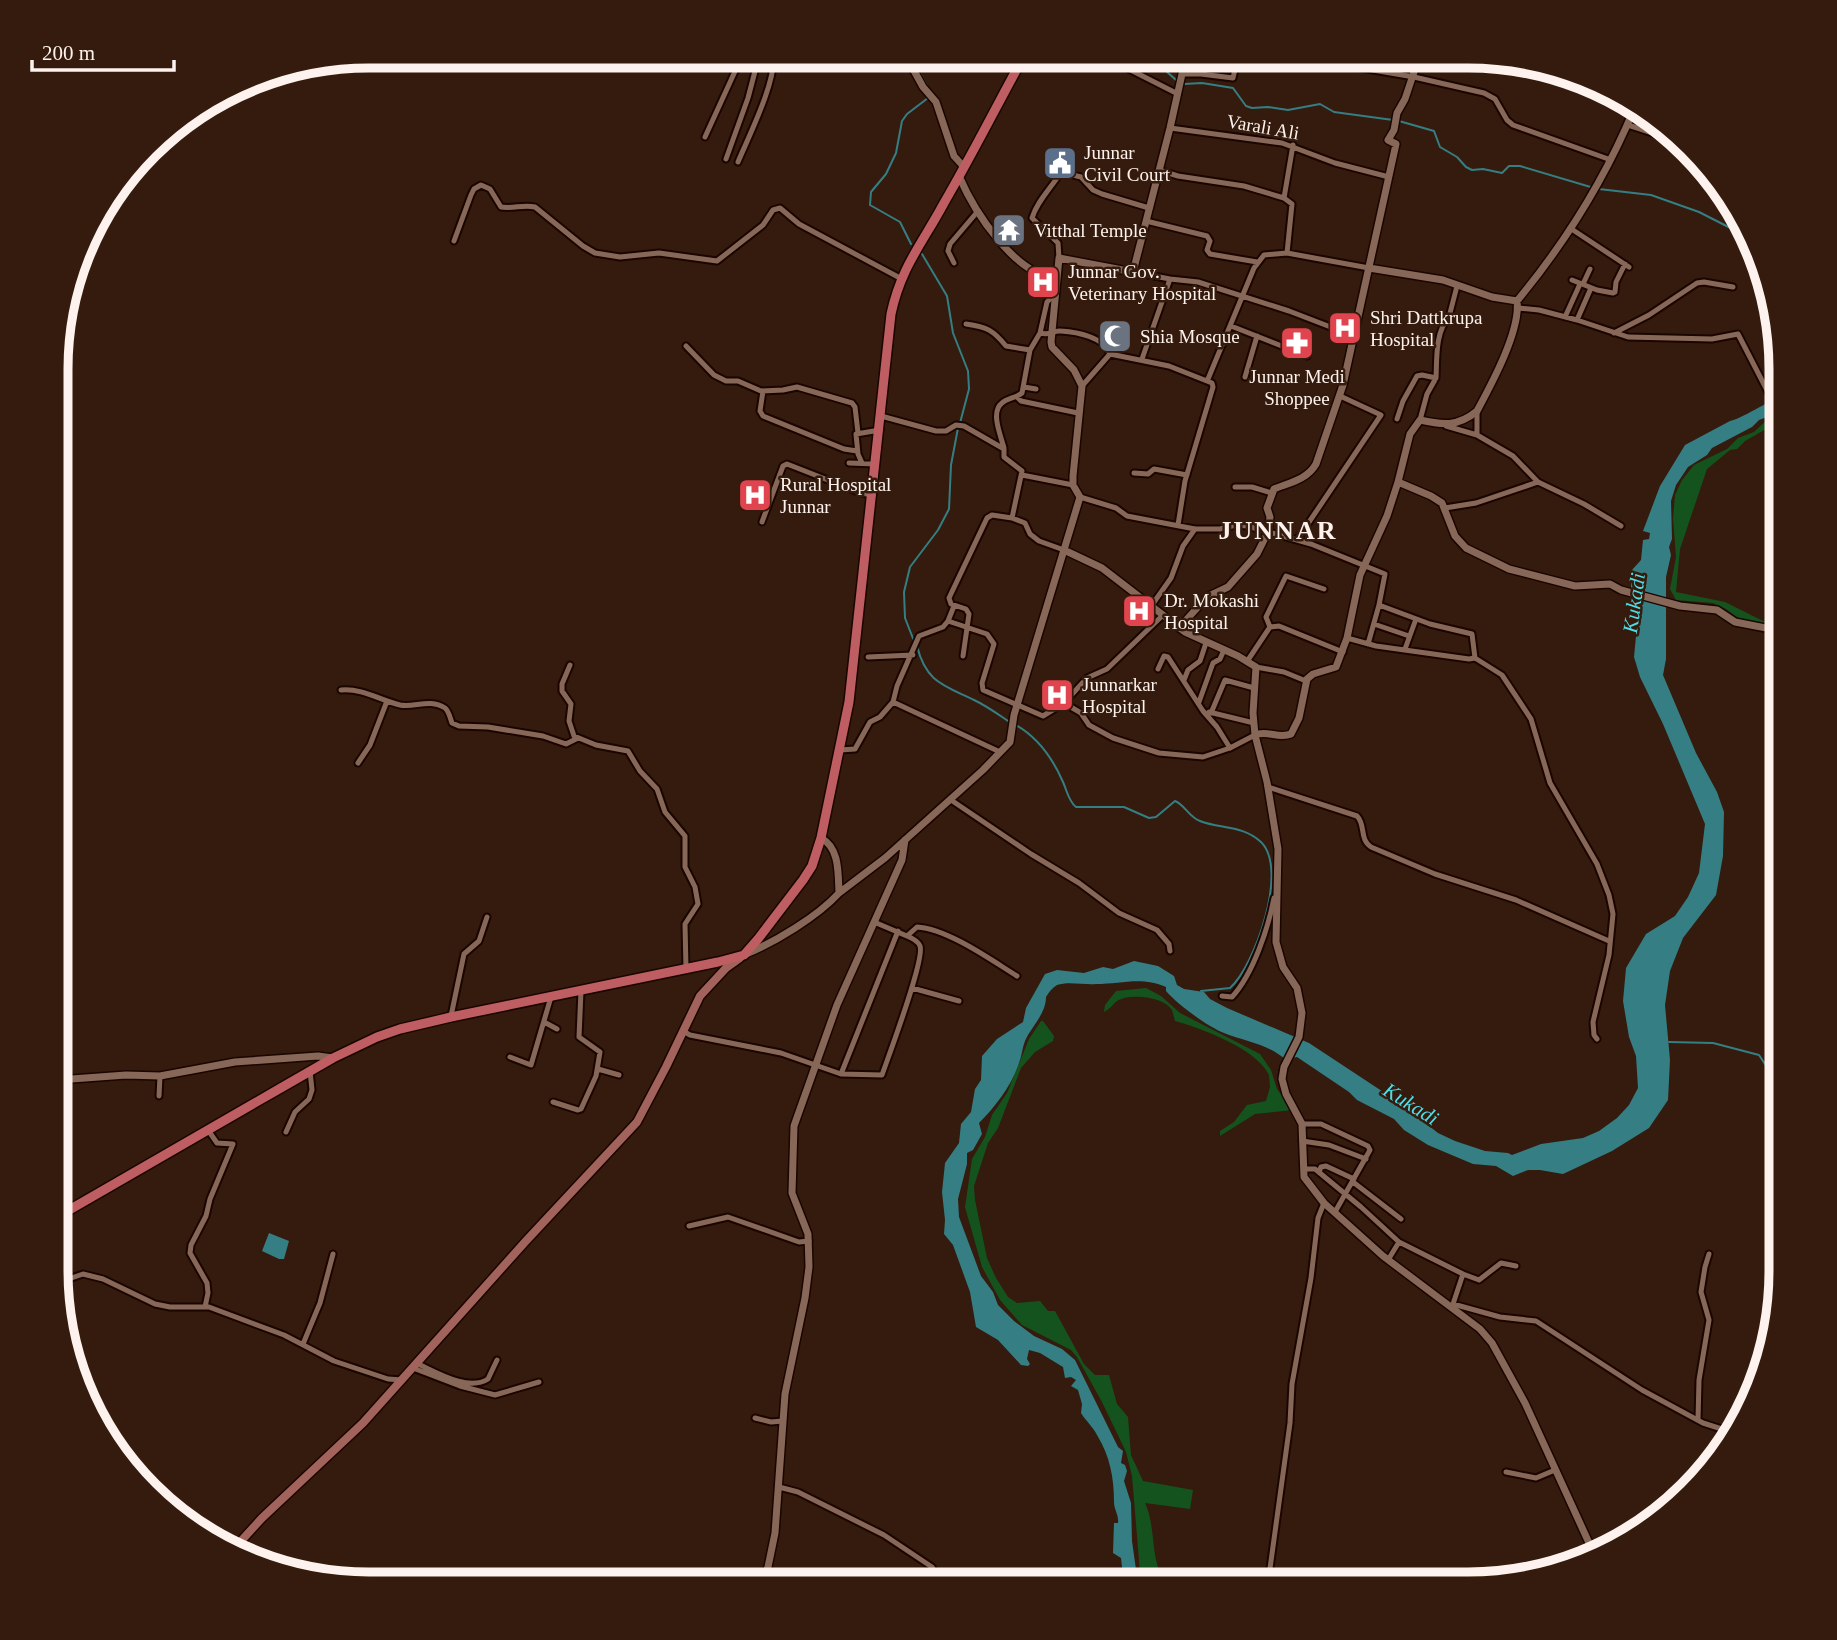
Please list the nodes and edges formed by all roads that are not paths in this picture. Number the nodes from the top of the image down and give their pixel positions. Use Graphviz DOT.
graph roads {
  1 [pos="737,68"];
  2 [pos="756,68"];
  3 [pos="773,68"];
  4 [pos="913,68"];
  5 [pos="1017,68"];
  6 [pos="1125,68"];
  7 [pos="1182,68"];
  8 [pos="1235,68"];
  9 [pos="1361,68"];
  10 [pos="1416,68"];
  11 [pos="1182,74"];
  12 [pos="1414,77"];
  13 [pos="1178,94"];
  14 [pos="1631,117"];
  15 [pos="1628,124"];
  16 [pos="1170,128"];
  17 [pos="1655,133"];
  18 [pos="705,137"];
  19 [pos="1293,145"];
  20 [pos="726,159"];
  21 [pos="1611,160"];
  22 [pos="738,162"];
  23 [pos="1159,170"];
  24 [pos="961,172"];
  25 [pos="1389,177"];
  26 [pos="1284,198"];
  27 [pos="1149,208"];
  28 [pos="978,211"];
  29 [pos="1146,221"];
  30 [pos="1570,229"];
  31 [pos="454,241"];
  32 [pos="1287,253"];
  33 [pos="1059,258"];
  34 [pos="1257,262"];
  35 [pos="954,263"];
  36 [pos="1369,268"];
  37 [pos="1590,269"];
  38 [pos="1133,272"];
  39 [pos="900,278"];
  40 [pos="1057,278"];
  41 [pos="1170,279"];
  42 [pos="1572,280"];
  43 [pos="1582,284"];
  44 [pos="1457,286"];
  45 [pos="1733,287"];
  46 [pos="1591,288"];
  47 [pos="1056,293"];
  48 [pos="1243,297"];
  49 [pos="1518,304"];
  50 [pos="1565,317"];
  51 [pos="1577,320"];
  52 [pos="967,324"];
  53 [pos="1231,326"];
  54 [pos="1614,333"];
  55 [pos="1040,334"];
  56 [pos="1053,334"];
  57 [pos="1257,336"];
  58 [pos="1354,337"];
  59 [pos="686,346"];
  60 [pos="1030,350"];
  61 [pos="1110,354"];
  62 [pos="1307,356"];
  63 [pos="1142,359"];
  64 [pos="1245,377"];
  65 [pos="1436,378"];
  66 [pos="1208,379"];
  67 [pos="1082,386"];
  68 [pos="1024,387"];
  69 [pos="1036,388"];
  70 [pos="763,391"];
  71 [pos="1409,392"];
  72 [pos="1427,394"];
  73 [pos="1769,394"];
  74 [pos="1340,396"];
  75 [pos="1017,397"];
  76 [pos="1477,411"];
  77 [pos="1078,413"];
  78 [pos="881,416"];
  79 [pos="1397,419"];
  80 [pos="1420,420"];
  81 [pos="1443,425"];
  82 [pos="880,430"];
  83 [pos="858,433"];
  84 [pos="1477,435"];
  85 [pos="1004,449"];
  86 [pos="857,452"];
  87 [pos="849,463"];
  88 [pos="862,463"];
  89 [pos="876,464"];
  90 [pos="1135,472"];
  91 [pos="1022,475"];
  92 [pos="1187,475"];
  93 [pos="1398,482"];
  94 [pos="1538,482"];
  95 [pos="1073,485"];
  96 [pos="1235,487"];
  97 [pos="1272,493"];
  98 [pos="873,495"];
  99 [pos="1080,497"];
  100 [pos="1445,508"];
  101 [pos="1012,518"];
  102 [pos="762,522"];
  103 [pos="1178,525"];
  104 [pos="1620,526"];
  105 [pos="1195,529"];
  106 [pos="1268,531"];
  107 [pos="1297,540"];
  108 [pos="1064,550"];
  109 [pos="1364,566"];
  110 [pos="1324,589"];
  111 [pos="1379,605"];
  112 [pos="954,606"];
  113 [pos="1152,606"];
  114 [pos="1162,615"];
  115 [pos="1416,619"];
  116 [pos="948,621"];
  117 [pos="1374,624"];
  118 [pos="968,627"];
  119 [pos="1179,628"];
  120 [pos="1270,628"];
  121 [pos="1769,629"];
  122 [pos="1409,636"];
  123 [pos="1347,638"];
  124 [pos="1206,643"];
  125 [pos="1368,644"];
  126 [pos="1405,649"];
  127 [pos="1224,650"];
  128 [pos="1343,652"];
  129 [pos="913,655"];
  130 [pos="963,656"];
  131 [pos="868,657"];
  132 [pos="1475,658"];
  133 [pos="1248,660"];
  134 [pos="570,665"];
  135 [pos="1256,667"];
  136 [pos="1158,668"];
  137 [pos="1184,680"];
  138 [pos="1306,681"];
  139 [pos="1254,688"];
  140 [pos="341,690"];
  141 [pos="387,701"];
  142 [pos="893,702"];
  143 [pos="1199,702"];
  144 [pos="1064,703"];
  145 [pos="1017,704"];
  146 [pos="1203,711"];
  147 [pos="1211,713"];
  148 [pos="1254,723"];
  149 [pos="1255,735"];
  150 [pos="578,738"];
  151 [pos="1230,748"];
  152 [pos="840,750"];
  153 [pos="1000,752"];
  154 [pos="358,763"];
  155 [pos="1268,788"];
  156 [pos="951,800"];
  157 [pos="821,838"];
  158 [pos="905,840"];
  159 [pos="1277,885"];
  160 [pos="839,893"];
  161 [pos="487,917"];
  162 [pos="873,922"];
  163 [pos="898,932"];
  164 [pos="907,936"];
  165 [pos="1609,941"];
  166 [pos="1170,951"];
  167 [pos="744,955"];
  168 [pos="686,969"];
  169 [pos="1017,976"];
  170 [pos="912,988"];
  171 [pos="580,991"];
  172 [pos="1222,996"];
  173 [pos="551,997"];
  174 [pos="959,1001"];
  175 [pos="451,1017"];
  176 [pos="544,1022"];
  177 [pos="557,1029"];
  178 [pos="683,1031"];
  179 [pos="1597,1039"];
  180 [pos="510,1057"];
  181 [pos="333,1058"];
  182 [pos="816,1065"];
  183 [pos="598,1069"];
  184 [pos="310,1071"];
  185 [pos="619,1074"];
  186 [pos="841,1074"];
  187 [pos="160,1076"];
  188 [pos="68,1079"];
  189 [pos="159,1096"];
  190 [pos="553,1101"];
  191 [pos="1302,1124"];
  192 [pos="208,1130"];
  193 [pos="286,1132"];
  194 [pos="1302,1141"];
  195 [pos="1366,1159"];
  196 [pos="1304,1169"];
  197 [pos="1319,1172"];
  198 [pos="1354,1180"];
  199 [pos="1346,1195"];
  200 [pos="1324,1203"];
  201 [pos="68,1211"];
  202 [pos="1335,1212"];
  203 [pos="1401,1220"];
  204 [pos="689,1226"];
  205 [pos="809,1241"];
  206 [pos="1399,1242"];
  207 [pos="333,1254"];
  208 [pos="1709,1254"];
  209 [pos="1388,1260"];
  210 [pos="1517,1266"];
  211 [pos="1463,1274"];
  212 [pos="68,1279"];
  213 [pos="1452,1306"];
  214 [pos="205,1307"];
  215 [pos="303,1344"];
  216 [pos="497,1360"];
  217 [pos="415,1366"];
  218 [pos="402,1381"];
  219 [pos="539,1382"];
  220 [pos="755,1418"];
  221 [pos="1699,1420"];
  222 [pos="783,1421"];
  223 [pos="1723,1429"];
  224 [pos="1555,1470"];
  225 [pos="1506,1472"];
  226 [pos="779,1487"];
  227 [pos="240,1543"];
  228 [pos="1590,1546"];
  229 [pos="766,1572"];
  230 [pos="935,1572"];
  231 [pos="1270,1572"];
  1 -- 18 [label="street"];
  2 -- 20 [label="street"];
  3 -- 22 [label="street"];
  4 -- 24 [label="street"];
  5 -- 24 [label="main road"];
  6 -- 13 [label="street"];
  7 -- 11 [label="street"];
  8 -- 11 [label="street"];
  9 -- 12 [label="street"];
  10 -- 12 [label="street"];
  11 -- 13 [label="street"];
  12 -- 21 [label="street"];
  12 -- 25 [label="street"];
  13 -- 16 [label="street"];
  14 -- 15 [label="street"];
  15 -- 17 [label="street"];
  15 -- 21 [label="street"];
  16 -- 19 [label="street, Varali Ali"];
  16 -- 23 [label="street"];
  19 -- 25 [label="street, Varali Ali"];
  19 -- 26 [label="street"];
  21 -- 30 [label="street"];
  23 -- 26 [label="street"];
  23 -- 27 [label="street"];
  24 -- 28 [label="street"];
  24 -- 39 [label="main road"];
  25 -- 36 [label="street"];
  26 -- 32 [label="street"];
  27 -- 29 [label="street"];
  27 -- 33 [label="street"];
  28 -- 35 [label="street"];
  28 -- 40 [label="street"];
  29 -- 34 [label="street"];
  29 -- 38 [label="street"];
  30 -- 46 [label="street"];
  30 -- 49 [label="street"];
  31 -- 39 [label="street"];
  32 -- 34 [label="street"];
  32 -- 36 [label="street"];
  33 -- 38 [label="street"];
  33 -- 40 [label="street"];
  34 -- 48 [label="street"];
  36 -- 44 [label="street"];
  36 -- 58 [label="street"];
  37 -- 43 [label="street"];
  38 -- 41 [label="street"];
  39 -- 78 [label="main road"];
  40 -- 47 [label="street"];
  41 -- 48 [label="street"];
  41 -- 63 [label="street"];
  42 -- 43 [label="street"];
  43 -- 46 [label="street"];
  43 -- 50 [label="street"];
  44 -- 49 [label="street"];
  44 -- 65 [label="street"];
  45 -- 54 [label="street"];
  46 -- 51 [label="street"];
  47 -- 55 [label="street"];
  47 -- 56 [label="street"];
  48 -- 53 [label="street"];
  48 -- 58 [label="street"];
  49 -- 50 [label="street"];
  49 -- 76 [label="street"];
  50 -- 51 [label="street"];
  51 -- 54 [label="street"];
  52 -- 60 [label="street"];
  53 -- 57 [label="street"];
  53 -- 66 [label="street"];
  54 -- 73 [label="street"];
  55 -- 56 [label="street"];
  55 -- 60 [label="street"];
  56 -- 61 [label="street"];
  56 -- 67 [label="street"];
  57 -- 62 [label="street"];
  57 -- 64 [label="street"];
  58 -- 74 [label="street"];
  59 -- 70 [label="street"];
  60 -- 68 [label="street"];
  61 -- 63 [label="street"];
  61 -- 67 [label="street"];
  63 -- 66 [label="street"];
  65 -- 71 [label="street"];
  65 -- 72 [label="street"];
  66 -- 92 [label="street"];
  67 -- 77 [label="street"];
  68 -- 69 [label="street"];
  68 -- 75 [label="street"];
  70 -- 83 [label="street"];
  70 -- 86 [label="street"];
  71 -- 72 [label="street"];
  71 -- 79 [label="street"];
  72 -- 80 [label="street"];
  74 -- 97 [label="street"];
  74 -- 107 [label="street"];
  75 -- 77 [label="street"];
  75 -- 85 [label="street"];
  76 -- 81 [label="street"];
  76 -- 84 [label="street"];
  77 -- 95 [label="street"];
  78 -- 82 [label="main road"];
  78 -- 85 [label="street"];
  80 -- 81 [label="street"];
  80 -- 93 [label="street"];
  81 -- 84 [label="street"];
  82 -- 83 [label="street"];
  82 -- 89 [label="main road"];
  83 -- 86 [label="street"];
  84 -- 94 [label="street"];
  85 -- 91 [label="street"];
  86 -- 88 [label="street"];
  87 -- 88 [label="street"];
  88 -- 89 [label="street"];
  89 -- 98 [label="main road"];
  90 -- 92 [label="street"];
  91 -- 95 [label="street"];
  91 -- 101 [label="street"];
  92 -- 103 [label="street"];
  93 -- 100 [label="street"];
  93 -- 109 [label="street"];
  94 -- 100 [label="street"];
  94 -- 104 [label="street"];
  95 -- 99 [label="street"];
  96 -- 97 [label="street"];
  97 -- 106 [label="street"];
  98 -- 102 [label="street"];
  98 -- 152 [label="main road"];
  99 -- 103 [label="street"];
  99 -- 108 [label="street"];
  100 -- 121 [label="street"];
  101 -- 108 [label="street"];
  101 -- 112 [label="street"];
  103 -- 105 [label="street"];
  105 -- 106 [label="street"];
  105 -- 113 [label="street"];
  106 -- 107 [label="street"];
  106 -- 119 [label="street"];
  107 -- 109 [label="street"];
  108 -- 113 [label="street"];
  108 -- 145 [label="street"];
  109 -- 111 [label="street"];
  109 -- 123 [label="street"];
  110 -- 120 [label="street"];
  111 -- 115 [label="street"];
  111 -- 117 [label="street"];
  112 -- 116 [label="street"];
  112 -- 118 [label="street"];
  113 -- 114 [label="street"];
  114 -- 119 [label="street"];
  114 -- 144 [label="street"];
  115 -- 122 [label="street"];
  115 -- 132 [label="street"];
  116 -- 118 [label="street"];
  116 -- 129 [label="street"];
  117 -- 122 [label="street"];
  117 -- 125 [label="street"];
  118 -- 130 [label="street"];
  118 -- 145 [label="street"];
  119 -- 124 [label="street"];
  120 -- 128 [label="street"];
  120 -- 133 [label="street"];
  122 -- 126 [label="street"];
  123 -- 125 [label="street"];
  123 -- 128 [label="street"];
  124 -- 127 [label="street"];
  124 -- 137 [label="street"];
  125 -- 126 [label="street"];
  126 -- 132 [label="street"];
  127 -- 133 [label="street"];
  127 -- 143 [label="street"];
  128 -- 138 [label="street"];
  129 -- 131 [label="street"];
  129 -- 142 [label="street"];
  132 -- 165 [label="street"];
  133 -- 135 [label="street"];
  134 -- 150 [label="street"];
  135 -- 138 [label="street"];
  135 -- 139 [label="street"];
  136 -- 137 [label="street"];
  137 -- 143 [label="street"];
  138 -- 149 [label="street"];
  139 -- 147 [label="street"];
  139 -- 148 [label="street"];
  140 -- 141 [label="street"];
  141 -- 150 [label="street"];
  141 -- 154 [label="street"];
  142 -- 152 [label="street"];
  142 -- 153 [label="street"];
  143 -- 146 [label="street"];
  144 -- 145 [label="street"];
  144 -- 151 [label="street"];
  145 -- 153 [label="street"];
  146 -- 147 [label="street"];
  146 -- 151 [label="street"];
  147 -- 148 [label="street"];
  148 -- 149 [label="street"];
  149 -- 151 [label="street"];
  149 -- 155 [label="street"];
  150 -- 168 [label="street"];
  152 -- 157 [label="main road"];
  153 -- 156 [label="street"];
  155 -- 159 [label="street"];
  155 -- 165 [label="street"];
  156 -- 158 [label="street"];
  156 -- 166 [label="street"];
  157 -- 160 [label="street"];
  157 -- 167 [label="main road"];
  158 -- 160 [label="street"];
  158 -- 162 [label="street"];
  159 -- 172 [label="street"];
  159 -- 191 [label="street"];
  160 -- 167 [label="street"];
  161 -- 175 [label="street"];
  162 -- 163 [label="street"];
  162 -- 182 [label="street"];
  163 -- 164 [label="street"];
  163 -- 186 [label="street"];
  164 -- 169 [label="street"];
  164 -- 170 [label="street"];
  165 -- 179 [label="street"];
  167 -- 168 [label="main road"];
  167 -- 178 [label="main road"];
  168 -- 171 [label="main road"];
  170 -- 174 [label="street"];
  170 -- 186 [label="street"];
  171 -- 173 [label="main road"];
  171 -- 183 [label="street"];
  173 -- 175 [label="main road"];
  173 -- 176 [label="street"];
  175 -- 181 [label="main road"];
  176 -- 177 [label="street"];
  176 -- 180 [label="street"];
  178 -- 182 [label="street"];
  178 -- 217 [label="main road"];
  181 -- 184 [label="main road"];
  181 -- 187 [label="street"];
  182 -- 186 [label="street"];
  182 -- 205 [label="street"];
  183 -- 185 [label="street"];
  183 -- 190 [label="street"];
  184 -- 192 [label="main road"];
  184 -- 193 [label="street"];
  187 -- 188 [label="street"];
  187 -- 189 [label="street"];
  191 -- 194 [label="street"];
  191 -- 195 [label="street"];
  192 -- 201 [label="main road"];
  192 -- 214 [label="street"];
  194 -- 195 [label="street"];
  194 -- 196 [label="street"];
  195 -- 198 [label="street"];
  196 -- 197 [label="street"];
  196 -- 200 [label="street"];
  197 -- 198 [label="street"];
  197 -- 199 [label="street"];
  198 -- 199 [label="street"];
  198 -- 203 [label="street"];
  199 -- 202 [label="street"];
  199 -- 206 [label="street"];
  200 -- 202 [label="street"];
  200 -- 231 [label="street"];
  202 -- 209 [label="street"];
  204 -- 205 [label="street"];
  205 -- 222 [label="street"];
  206 -- 209 [label="street"];
  206 -- 211 [label="street"];
  207 -- 215 [label="street"];
  208 -- 221 [label="street"];
  209 -- 213 [label="street"];
  210 -- 211 [label="street"];
  211 -- 213 [label="street"];
  212 -- 214 [label="street"];
  213 -- 221 [label="street"];
  213 -- 224 [label="street"];
  214 -- 215 [label="street"];
  215 -- 218 [label="street"];
  216 -- 217 [label="street"];
  217 -- 218 [label="main road"];
  217 -- 219 [label="street"];
  218 -- 227 [label="main road"];
  220 -- 222 [label="street"];
  221 -- 223 [label="street"];
  222 -- 226 [label="street"];
  224 -- 225 [label="street"];
  224 -- 228 [label="street"];
  226 -- 229 [label="street"];
  226 -- 230 [label="street"];
}
